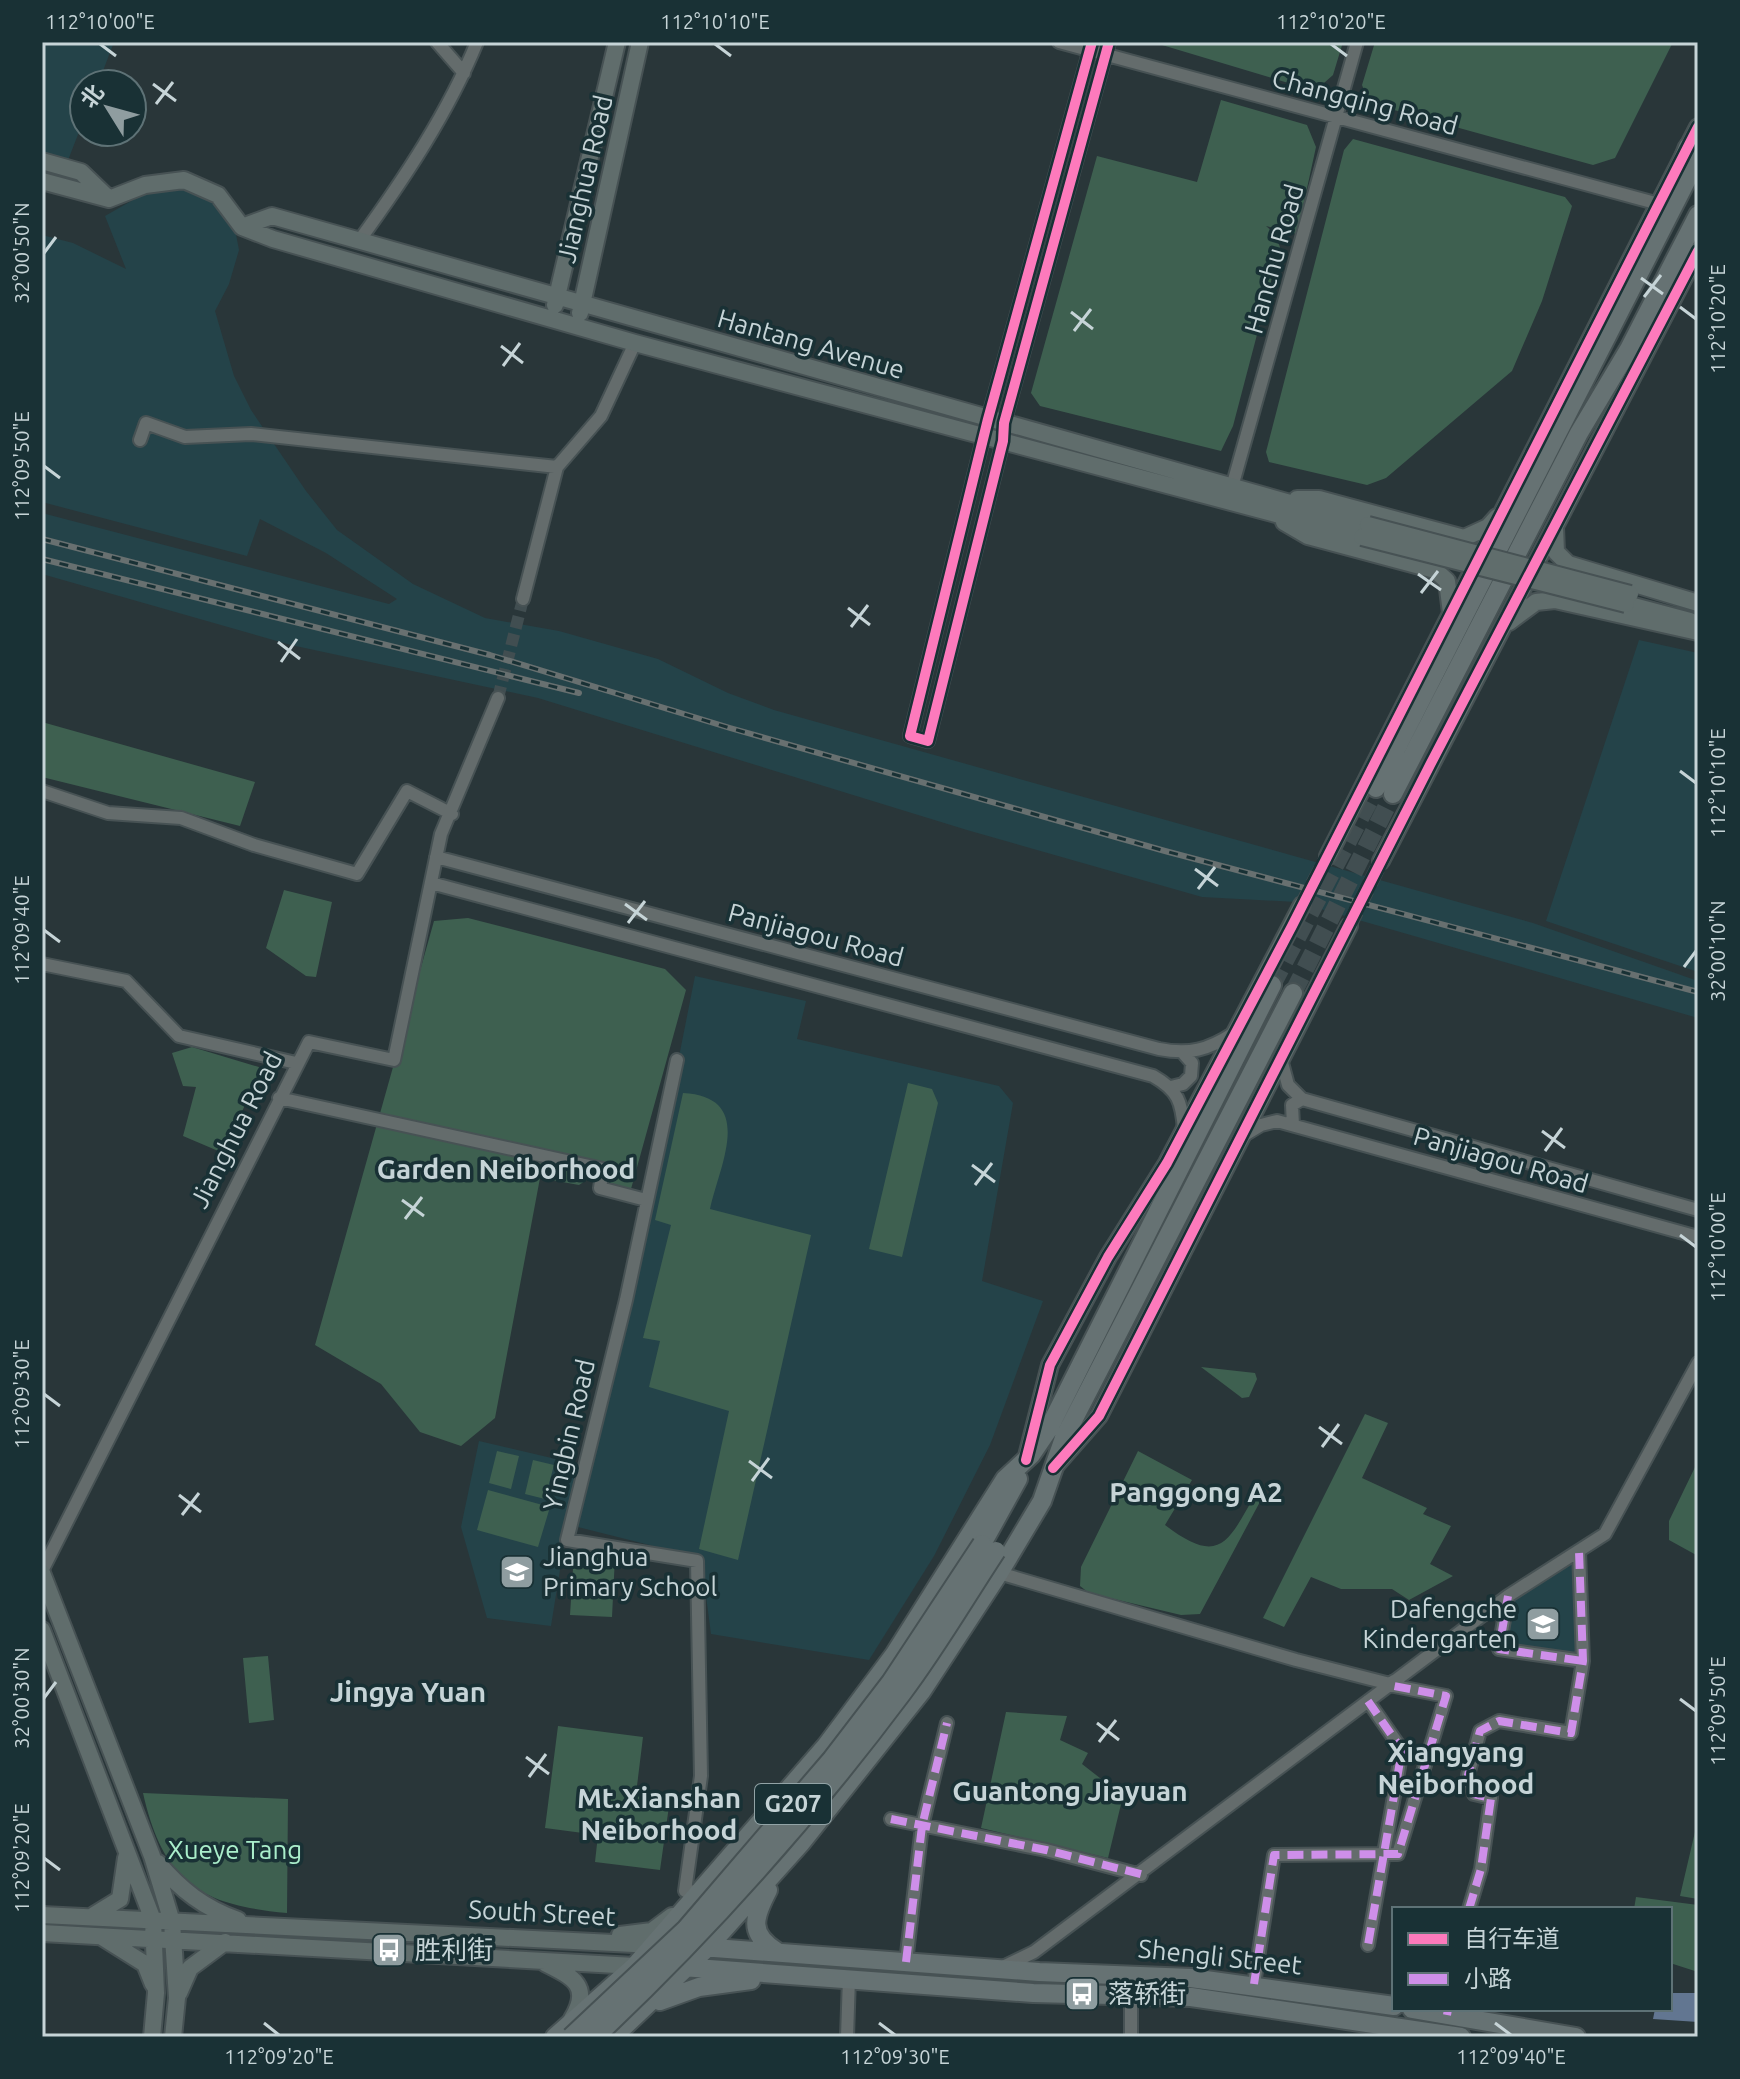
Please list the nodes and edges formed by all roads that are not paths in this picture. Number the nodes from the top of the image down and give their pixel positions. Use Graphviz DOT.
graph roads {
  1 [pos="437,42"];
  2 [pos="477,42"];
  3 [pos="617,42"];
  4 [pos="640,42"];
  5 [pos="1059,42"];
  6 [pos="1357,42"];
  7 [pos="1091,46"];
  8 [pos="1108,48"];
  9 [pos="464,73"];
  10 [pos="1337,117"];
  11 [pos="1698,127"];
  12 [pos="1693,153"];
  13 [pos="42,161"];
  14 [pos="42,181"];
  15 [pos="109,199"];
  16 [pos="1659,204"];
  17 [pos="1698,215"];
  18 [pos="242,227"];
  19 [pos="1698,232"];
  20 [pos="359,241"];
  21 [pos="1698,251"];
  22 [pos="1634,280"];
  23 [pos="1658,293"];
  24 [pos="557,298"];
  25 [pos="581,305"];
  26 [pos="552,319"];
  27 [pos="576,326"];
  28 [pos="635,343"];
  29 [pos="996,421"];
  30 [pos="985,436"];
  31 [pos="140,440"];
  32 [pos="1003,441"];
  33 [pos="557,467"];
  34 [pos="1232,487"];
  35 [pos="1268,504"];
  36 [pos="1506,506"];
  37 [pos="1555,524"];
  38 [pos="1448,536"];
  39 [pos="1568,564"];
  40 [pos="1435,570"];
  41 [pos="523,599"];
  42 [pos="1628,599"];
  43 [pos="1555,600"];
  44 [pos="1698,603"];
  45 [pos="1698,612"];
  46 [pos="1451,616"];
  47 [pos="1698,623"];
  48 [pos="1698,632"];
  49 [pos="1497,635"];
  50 [pos="498,698"];
  51 [pos="42,791"];
  52 [pos="452,814"];
  53 [pos="1328,856"];
  54 [pos="436,857"];
  55 [pos="1381,861"];
  56 [pos="431,883"];
  57 [pos="1302,905"];
  58 [pos="1349,926"];
  59 [pos="42,964"];
  60 [pos="1272,985"];
  61 [pos="1293,993"];
  62 [pos="1236,1031"];
  63 [pos="1184,1054"];
  64 [pos="1281,1059"];
  65 [pos="677,1060"];
  66 [pos="296,1063"];
  67 [pos="1171,1087"];
  68 [pos="279,1098"];
  69 [pos="1302,1099"];
  70 [pos="1293,1125"];
  71 [pos="1184,1130"];
  72 [pos="1241,1137"];
  73 [pos="1195,1184"];
  74 [pos="1213,1193"];
  75 [pos="646,1200"];
  76 [pos="1698,1210"];
  77 [pos="1698,1237"];
  78 [pos="1698,1363"];
  79 [pos="1029,1458"];
  80 [pos="1053,1468"];
  81 [pos="989,1548"];
  82 [pos="1579,1551"];
  83 [pos="42,1572"];
  84 [pos="999,1573"];
  85 [pos="1508,1596"];
  86 [pos="42,1630"];
  87 [pos="1583,1661"];
  88 [pos="1395,1681"];
  89 [pos="1368,1701"];
  90 [pos="947,1723"];
  91 [pos="891,1819"];
  92 [pos="922,1826"];
  93 [pos="127,1852"];
  94 [pos="1384,1854"];
  95 [pos="152,1856"];
  96 [pos="780,1866"];
  97 [pos="1143,1875"];
  98 [pos="698,1895"];
  99 [pos="1470,1907"];
  100 [pos="42,1915"];
  101 [pos="93,1915"];
  102 [pos="153,1920"];
  103 [pos="255,1926"];
  104 [pos="174,1930"];
  105 [pos="42,1933"];
  106 [pos="97,1935"];
  107 [pos="156,1938"];
  108 [pos="568,1941"];
  109 [pos="225,1942"];
  110 [pos="654,1945"];
  111 [pos="1368,1945"];
  112 [pos="708,1947"];
  113 [pos="776,1951"];
  114 [pos="540,1960"];
  115 [pos="906,1962"];
  116 [pos="635,1966"];
  117 [pos="690,1967"];
  118 [pos="1000,1969"];
  119 [pos="1039,1972"];
  120 [pos="1131,1974"];
  121 [pos="814,1975"];
  122 [pos="849,1978"];
  123 [pos="1254,1984"];
  124 [pos="156,1993"];
  125 [pos="1131,1994"];
  126 [pos="177,1998"];
  127 [pos="1392,2006"];
  128 [pos="1448,2012"];
  129 [pos="564,2033"];
  130 [pos="152,2037"];
  131 [pos="173,2037"];
  132 [pos="595,2037"];
  133 [pos="614,2037"];
  134 [pos="847,2037"];
  135 [pos="1131,2037"];
  136 [pos="1461,2037"];
  137 [pos="1576,2037"];
  1 -- 9 [label="street"];
  2 -- 9 [label="street"];
  3 -- 24 [label="main road, Jianghua Road"];
  4 -- 25 [label="main road, Jianghua Road"];
  5 -- 7 [label="street, Changqing Road"];
  6 -- 10 [label="street, Hanchu Road"];
  7 -- 8 [label="street, Changqing Road"];
  7 -- 29 [label="street"];
  8 -- 10 [label="street, Changqing Road"];
  8 -- 29 [label="street"];
  9 -- 20 [label="street"];
  10 -- 16 [label="street, Changqing Road"];
  10 -- 34 [label="street, Hanchu Road"];
  11 -- 12 [label="main road"];
  12 -- 16 [label="main road"];
  12 -- 22 [label="highway"];
  12 -- 22 [label="highway"];
  13 -- 15 [label="main road"];
  14 -- 15 [label="main road"];
  15 -- 18 [label="main road"];
  16 -- 36 [label="main road"];
  17 -- 23 [label="highway"];
  18 -- 20 [label="main road, Hantang Avenue"];
  18 -- 26 [label="main road, Hantang Avenue"];
  19 -- 23 [label="highway"];
  20 -- 24 [label="main road, Hantang Avenue"];
  21 -- 37 [label="main road"];
  22 -- 23 [label="highway"];
  24 -- 25 [label="main road, Hantang Avenue"];
  24 -- 26 [label="main road, Jianghua Road"];
  25 -- 27 [label="main road, Jianghua Road"];
  25 -- 29 [label="main road, Hantang Avenue"];
  26 -- 27 [label="main road, Hantang Avenue"];
  27 -- 28 [label="main road, Hantang Avenue"];
  28 -- 30 [label="main road, Hantang Avenue"];
  28 -- 33 [label="street"];
  29 -- 30 [label="street"];
  29 -- 32 [label="street"];
  29 -- 34 [label="main road, Hantang Avenue"];
  30 -- 32 [label="main road, Hantang Avenue"];
  30 -- 32 [label="street"];
  31 -- 33 [label="street"];
  32 -- 35 [label="main road, Hantang Avenue"];
  33 -- 41 [label="street"];
  34 -- 35 [label="main road, Hantang Avenue"];
  35 -- 38 [label="main road"];
  35 -- 40 [label="main road"];
  35 -- 42 [label="main road, Hantang Avenue, bridge"];
  36 -- 38 [label="main road"];
  36 -- 46 [label="main road"];
  37 -- 39 [label="main road"];
  37 -- 49 [label="main road"];
  38 -- 40 [label="main road"];
  39 -- 43 [label="main road"];
  39 -- 44 [label="main road"];
  40 -- 46 [label="main road"];
  42 -- 45 [label="main road"];
  42 -- 47 [label="main road"];
  43 -- 48 [label="main road"];
  43 -- 49 [label="main road"];
  46 -- 53 [label="main road"];
  49 -- 55 [label="main road"];
  50 -- 52 [label="street, Jianghua Road"];
  51 -- 52 [label="street"];
  52 -- 54 [label="street, Jianghua Road"];
  54 -- 56 [label="street, Jianghua Road"];
  54 -- 63 [label="street, Panjiagou Road"];
  56 -- 66 [label="street, Jianghua Road"];
  56 -- 67 [label="street, Panjiagou Road"];
  57 -- 62 [label="main road"];
  58 -- 64 [label="main road"];
  59 -- 66 [label="street"];
  60 -- 79 [label="highway, G207"];
  61 -- 73 [label="highway, G207"];
  62 -- 63 [label="street"];
  62 -- 71 [label="main road"];
  63 -- 67 [label="street"];
  64 -- 69 [label="street"];
  64 -- 72 [label="main road"];
  65 -- 75 [label="street, Yingbin Road"];
  66 -- 68 [label="street, Jianghua Road"];
  67 -- 71 [label="street"];
  68 -- 75 [label="street"];
  68 -- 83 [label="street, Jianghua Road"];
  69 -- 70 [label="street"];
  69 -- 76 [label="street, Panjiagou Road"];
  70 -- 72 [label="street, Panjiagou Road"];
  70 -- 77 [label="street, Panjiagou Road"];
  71 -- 79 [label="main road"];
  72 -- 74 [label="main road"];
  73 -- 74 [label="main road"];
  73 -- 80 [label="highway, G207"];
  74 -- 80 [label="main road"];
  75 -- 98 [label="street, Yingbin Road"];
  78 -- 82 [label="street"];
  79 -- 81 [label="highway, G207"];
  79 -- 98 [label="highway, G207"];
  80 -- 81 [label="highway, G207"];
  80 -- 84 [label="highway, G207"];
  81 -- 129 [label="highway, G207, bridge"];
  81 -- 132 [label="highway, G207, bridge"];
  82 -- 85 [label="street"];
  82 -- 87 [label="street"];
  83 -- 95 [label="main road"];
  84 -- 88 [label="street"];
  84 -- 96 [label="highway, G207"];
  85 -- 87 [label="street"];
  85 -- 88 [label="street"];
  86 -- 93 [label="main road"];
  87 -- 99 [label="street"];
  88 -- 89 [label="street"];
  88 -- 94 [label="street"];
  89 -- 94 [label="street"];
  89 -- 97 [label="street"];
  90 -- 92 [label="street"];
  91 -- 92 [label="street"];
  92 -- 97 [label="street"];
  92 -- 115 [label="street"];
  93 -- 101 [label="main road"];
  93 -- 102 [label="main road"];
  94 -- 111 [label="street"];
  94 -- 123 [label="street"];
  95 -- 103 [label="main road"];
  95 -- 104 [label="main road"];
  96 -- 112 [label="highway, G207"];
  96 -- 113 [label="highway"];
  97 -- 118 [label="street"];
  98 -- 108 [label="main road"];
  98 -- 110 [label="highway"];
  100 -- 101 [label="main road, South Street"];
  101 -- 102 [label="main road, South Street"];
  102 -- 104 [label="main road, South Street"];
  102 -- 107 [label="main road"];
  103 -- 104 [label="main road, South Street"];
  103 -- 108 [label="main road, South Street"];
  104 -- 107 [label="main road, South Street"];
  104 -- 109 [label="main road, South Street"];
  104 -- 126 [label="main road"];
  105 -- 106 [label="main road, South Street"];
  106 -- 107 [label="main road, South Street"];
  106 -- 124 [label="main road"];
  107 -- 124 [label="main road"];
  108 -- 110 [label="main road, South Street"];
  109 -- 114 [label="main road, South Street"];
  109 -- 126 [label="main road"];
  110 -- 112 [label="highway, South Street"];
  110 -- 116 [label="highway"];
  112 -- 113 [label="highway, South Street"];
  112 -- 117 [label="highway, G207"];
  113 -- 115 [label="highway, South Street"];
  114 -- 116 [label="main road, South Street"];
  114 -- 129 [label="main road"];
  115 -- 118 [label="highway, South Street"];
  116 -- 117 [label="highway, South Street"];
  116 -- 129 [label="highway"];
  117 -- 121 [label="highway, South Street"];
  117 -- 133 [label="highway, G207"];
  118 -- 119 [label="highway, South Street"];
  119 -- 120 [label="highway, Shengli Street"];
  120 -- 123 [label="highway, Shengli Street"];
  120 -- 125 [label="street"];
  121 -- 122 [label="highway, South Street"];
  121 -- 133 [label="highway"];
  122 -- 125 [label="highway, South Street"];
  122 -- 134 [label="street"];
  123 -- 127 [label="highway, Shengli Street"];
  124 -- 130 [label="main road"];
  125 -- 135 [label="street"];
  125 -- 136 [label="highway, South Street"];
  126 -- 131 [label="main road"];
  128 -- 137 [label="highway"];
}
